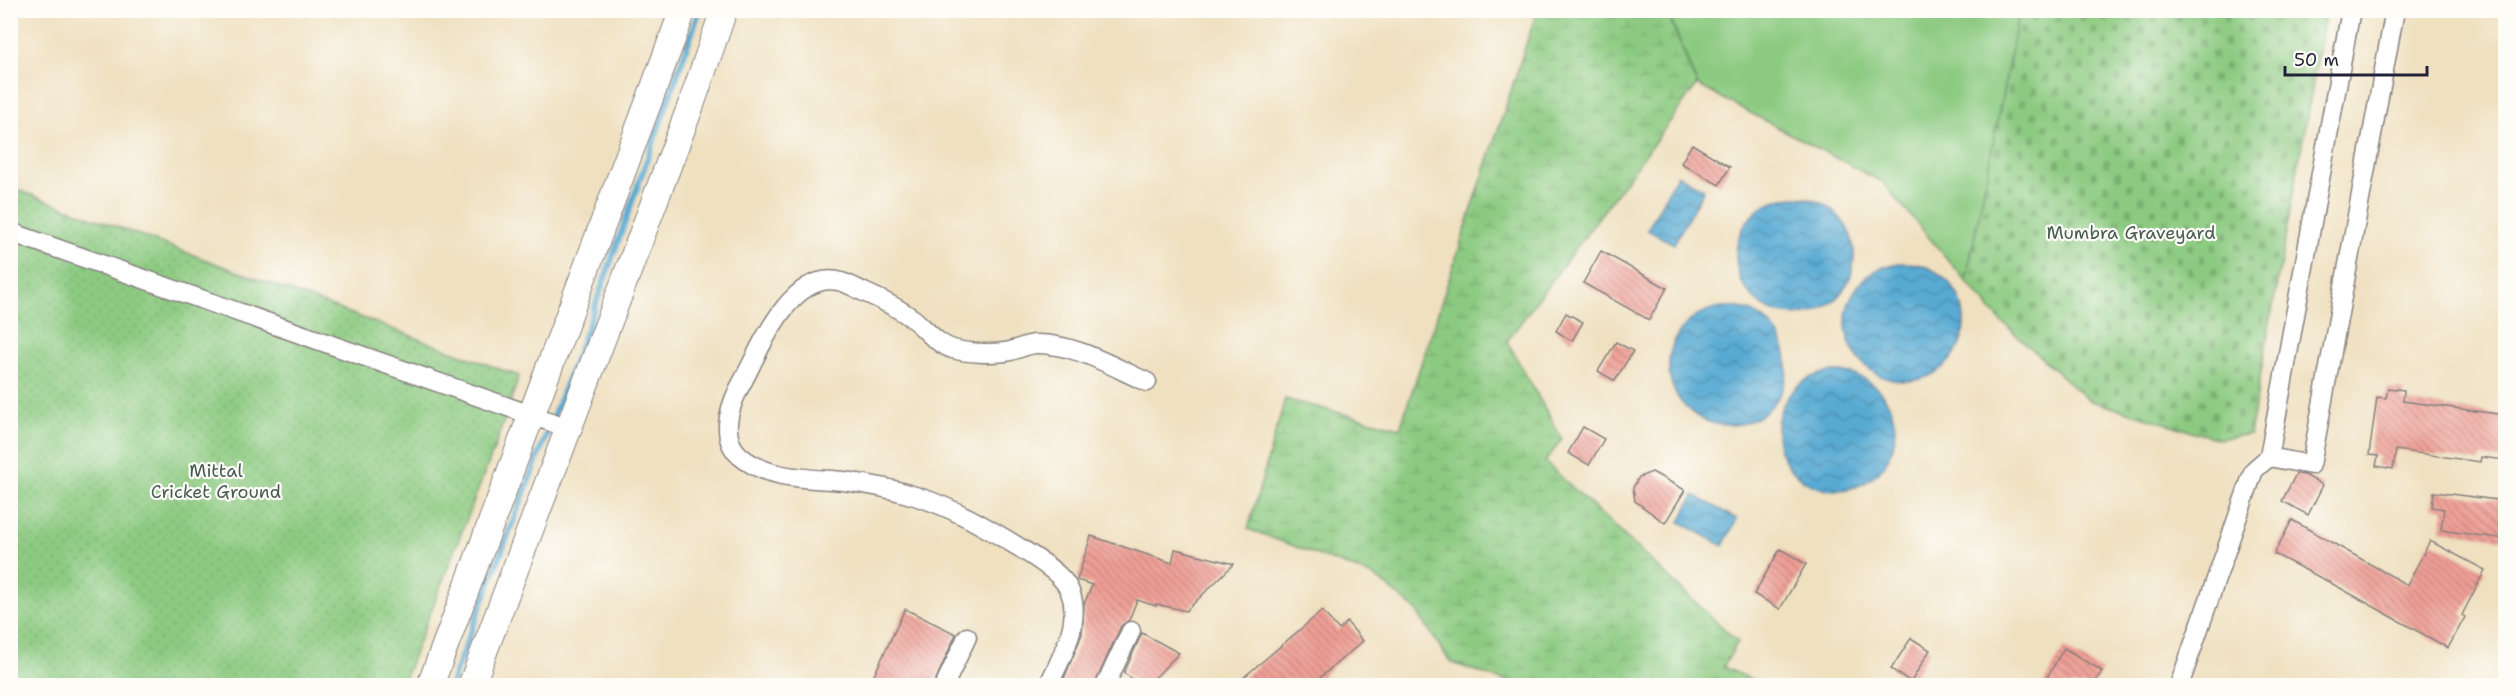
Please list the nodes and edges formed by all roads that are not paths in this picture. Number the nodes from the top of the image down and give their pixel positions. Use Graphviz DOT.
graph roads {
  1 [pos="683,10"];
  2 [pos="724,10"];
  3 [pos="2351,10"];
  4 [pos="2395,10"];
  5 [pos="10,232"];
  6 [pos="1147,381"];
  7 [pos="537,417"];
  8 [pos="564,427"];
  9 [pos="2269,457"];
  10 [pos="1131,631"];
  11 [pos="967,637"];
  12 [pos="430,686"];
  13 [pos="471,686"];
  14 [pos="944,686"];
  15 [pos="1048,686"];
  16 [pos="1105,686"];
  17 [pos="2179,686"];
  1 -- 7 [label="street"];
  2 -- 8 [label="street"];
  3 -- 9 [label="street"];
  4 -- 9 [label="street"];
  5 -- 7 [label="street"];
  6 -- 15 [label="street"];
  7 -- 8 [label="street"];
  7 -- 12 [label="street"];
  8 -- 13 [label="street"];
  9 -- 17 [label="street"];
  10 -- 16 [label="street"];
  11 -- 14 [label="street"];
}
